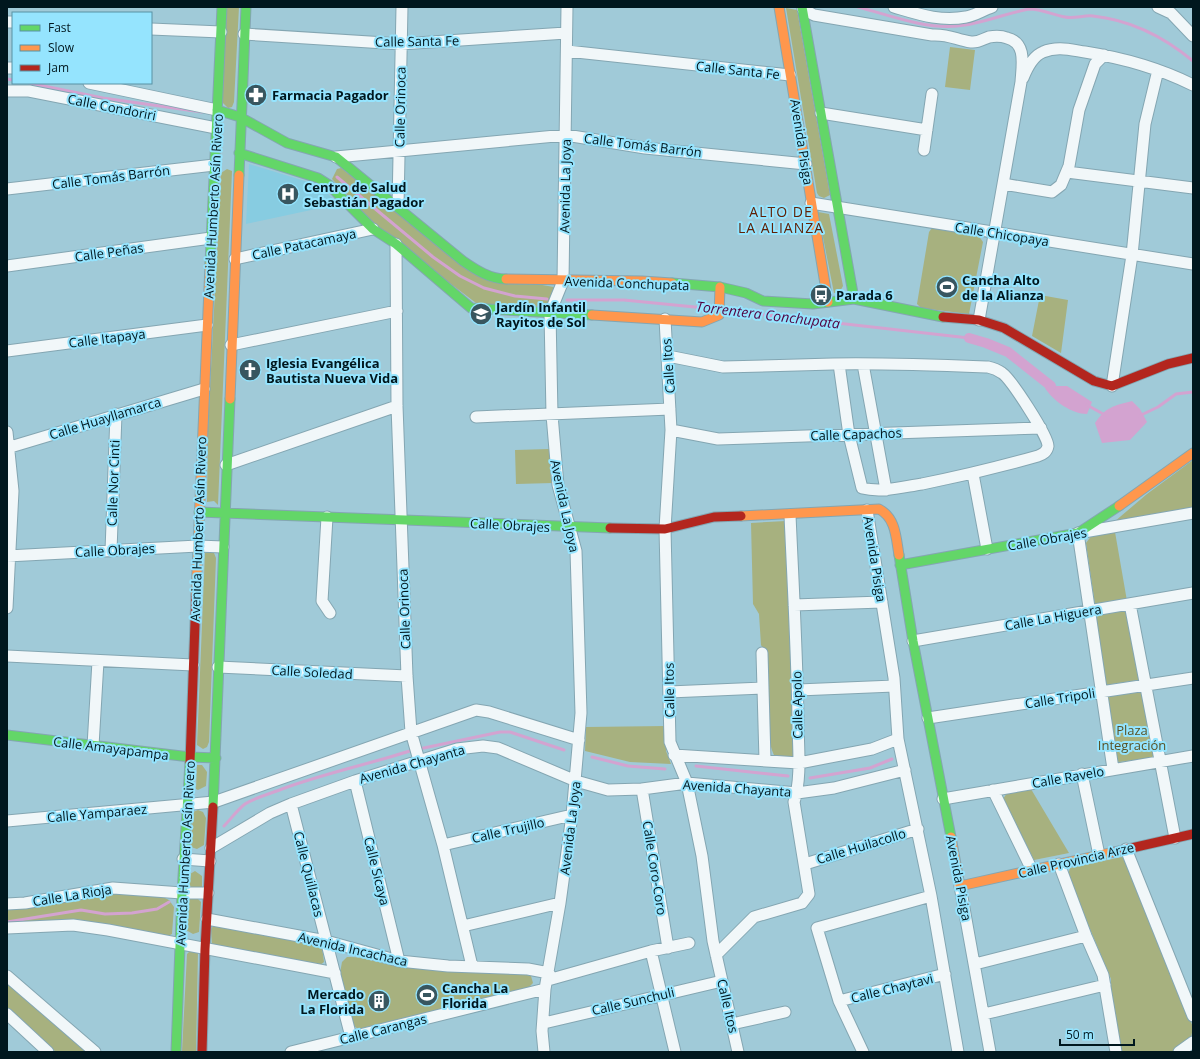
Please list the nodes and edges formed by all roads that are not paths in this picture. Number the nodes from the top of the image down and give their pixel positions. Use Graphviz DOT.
graph roads {
  1 [pos="222,7"];
  2 [pos="246,7"];
  3 [pos="402,7"];
  4 [pos="567,7"];
  5 [pos="894,7"];
  6 [pos="992,7"];
  7 [pos="1158,7"];
  8 [pos="789,8"];
  9 [pos="152,29"];
  10 [pos="221,32"];
  11 [pos="566,33"];
  12 [pos="244,34"];
  13 [pos="1193,36"];
  14 [pos="401,44"];
  15 [pos="567,52"];
  16 [pos="1104,55"];
  17 [pos="1158,70"];
  18 [pos="790,75"];
  19 [pos="1021,82"];
  20 [pos="93,84"];
  21 [pos="1193,85"];
  22 [pos="7,91"];
  23 [pos="932,94"];
  24 [pos="217,110"];
  25 [pos="821,113"];
  26 [pos="240,117"];
  27 [pos="216,128"];
  28 [pos="927,130"];
  29 [pos="566,135"];
  30 [pos="400,150"];
  31 [pos="924,150"];
  32 [pos="336,157"];
  33 [pos="234,159"];
  34 [pos="214,164"];
  35 [pos="806,164"];
  36 [pos="1067,172"];
  37 [pos="1140,181"];
  38 [pos="1003,184"];
  39 [pos="1193,188"];
  40 [pos="7,189"];
  41 [pos="811,203"];
  42 [pos="398,206"];
  43 [pos="839,206"];
  44 [pos="373,229"];
  45 [pos="994,232"];
  46 [pos="211,238"];
  47 [pos="396,244"];
  48 [pos="1132,255"];
  49 [pos="235,259"];
  50 [pos="1193,264"];
  51 [pos="7,266"];
  52 [pos="563,281"];
  53 [pos="720,287"];
  54 [pos="854,299"];
  55 [pos="828,302"];
  56 [pos="397,311"];
  57 [pos="550,313"];
  58 [pos="665,319"];
  59 [pos="979,320"];
  60 [pos="207,326"];
  61 [pos="231,345"];
  62 [pos="7,351"];
  63 [pos="668,356"];
  64 [pos="1193,358"];
  65 [pos="839,364"];
  66 [pos="863,364"];
  67 [pos="1112,386"];
  68 [pos="204,389"];
  69 [pos="397,406"];
  70 [pos="670,409"];
  71 [pos="116,414"];
  72 [pos="552,414"];
  73 [pos="476,418"];
  74 [pos="1042,428"];
  75 [pos="671,430"];
  76 [pos="7,432"];
  77 [pos="876,434"];
  78 [pos="849,435"];
  79 [pos="8,448"];
  80 [pos="1193,453"];
  81 [pos="226,464"];
  82 [pos="973,474"];
  83 [pos="886,490"];
  84 [pos="867,510"];
  85 [pos="199,512"];
  86 [pos="225,513"];
  87 [pos="1193,513"];
  88 [pos="790,515"];
  89 [pos="326,517"];
  90 [pos="401,520"];
  91 [pos="569,528"];
  92 [pos="665,529"];
  93 [pos="1078,533"];
  94 [pos="198,546"];
  95 [pos="223,547"];
  96 [pos="987,549"];
  97 [pos="111,551"];
  98 [pos="9,556"];
  99 [pos="900,565"];
  100 [pos="1193,593"];
  101 [pos="882,602"];
  102 [pos="1130,604"];
  103 [pos="794,605"];
  104 [pos="7,608"];
  105 [pos="1090,611"];
  106 [pos="330,613"];
  107 [pos="913,641"];
  108 [pos="762,653"];
  109 [pos="7,656"];
  110 [pos="98,661"];
  111 [pos="193,665"];
  112 [pos="218,667"];
  113 [pos="407,676"];
  114 [pos="1193,678"];
  115 [pos="1145,685"];
  116 [pos="894,686"];
  117 [pos="763,688"];
  118 [pos="798,690"];
  119 [pos="1102,691"];
  120 [pos="669,692"];
  121 [pos="928,718"];
  122 [pos="411,732"];
  123 [pos="7,735"];
  124 [pos="898,739"];
  125 [pos="579,740"];
  126 [pos="93,746"];
  127 [pos="674,755"];
  128 [pos="1193,756"];
  129 [pos="190,757"];
  130 [pos="216,758"];
  131 [pos="419,760"];
  132 [pos="765,760"];
  133 [pos="1160,762"];
  134 [pos="798,763"];
  135 [pos="1113,769"];
  136 [pos="905,770"];
  137 [pos="1082,774"];
  138 [pos="355,781"];
  139 [pos="576,781"];
  140 [pos="687,783"];
  141 [pos="642,789"];
  142 [pos="993,790"];
  143 [pos="796,793"];
  144 [pos="943,799"];
  145 [pos="214,802"];
  146 [pos="291,804"];
  147 [pos="186,805"];
  148 [pos="572,815"];
  149 [pos="7,821"];
  150 [pos="918,829"];
  151 [pos="1193,834"];
  152 [pos="1175,838"];
  153 [pos="443,845"];
  154 [pos="211,848"];
  155 [pos="1126,849"];
  156 [pos="1099,855"];
  157 [pos="184,859"];
  158 [pos="210,860"];
  159 [pos="805,864"];
  160 [pos="1059,864"];
  161 [pos="1032,870"];
  162 [pos="960,886"];
  163 [pos="182,893"];
  164 [pos="208,893"];
  165 [pos="931,896"];
  166 [pos="560,903"];
  167 [pos="7,904"];
  168 [pos="207,919"];
  169 [pos="463,926"];
  170 [pos="7,928"];
  171 [pos="1086,936"];
  172 [pos="326,941"];
  173 [pos="180,943"];
  174 [pos="689,943"];
  175 [pos="668,948"];
  176 [pos="205,949"];
  177 [pos="651,951"];
  178 [pos="716,955"];
  179 [pos="399,961"];
  180 [pos="975,964"];
  181 [pos="472,966"];
  182 [pos="335,973"];
  183 [pos="946,974"];
  184 [pos="7,976"];
  185 [pos="547,981"];
  186 [pos="722,981"];
  187 [pos="1105,985"];
  188 [pos="662,994"];
  189 [pos="839,1001"];
  190 [pos="785,1012"];
  191 [pos="7,1014"];
  192 [pos="984,1014"];
  193 [pos="1193,1016"];
  194 [pos="544,1023"];
  195 [pos="732,1024"];
  196 [pos="351,1037"];
  197 [pos="1193,1042"];
  198 [pos="48,1052"];
  199 [pos="95,1052"];
  200 [pos="176,1052"];
  201 [pos="202,1052"];
  202 [pos="291,1052"];
  203 [pos="544,1052"];
  204 [pos="674,1052"];
  205 [pos="737,1052"];
  206 [pos="863,1052"];
  207 [pos="958,1052"];
  208 [pos="990,1052"];
  209 [pos="1116,1052"];
  210 [pos="1179,1052"];
  1 -- 10 [label="street, Avenida Humberto Asín Rivero"];
  2 -- 12 [label="street, Avenida Humberto Asín Rivero"];
  3 -- 14 [label="street, Calle Orinoca"];
  4 -- 11 [label="street, Avenida La Joya"];
  5 -- 6 [label="street"];
  7 -- 13 [label="street"];
  8 -- 18 [label="street, Avenida Pisiga"];
  8 -- 19 [label="street"];
  8 -- 25 [label="street, Avenida Pisiga"];
  9 -- 10 [label="street"];
  10 -- 24 [label="street, Avenida Humberto Asín Rivero"];
  11 -- 14 [label="street, Calle Santa Fe"];
  11 -- 15 [label="street, Avenida La Joya"];
  12 -- 14 [label="street, Calle Santa Fe"];
  12 -- 26 [label="street, Avenida Humberto Asín Rivero"];
  14 -- 30 [label="street, Calle Orinoca"];
  15 -- 18 [label="street, Calle Santa Fe"];
  15 -- 29 [label="street, Avenida La Joya"];
  16 -- 17 [label="street"];
  16 -- 19 [label="street"];
  16 -- 36 [label="street"];
  17 -- 21 [label="street"];
  17 -- 37 [label="street"];
  18 -- 35 [label="street, Avenida Pisiga"];
  19 -- 38 [label="street"];
  20 -- 24 [label="street, Avenida Conchupata"];
  22 -- 27 [label="street, Calle Condoriri"];
  23 -- 28 [label="street"];
  24 -- 26 [label="street, Avenida Conchupata"];
  24 -- 27 [label="street, Avenida Humberto Asín Rivero"];
  25 -- 28 [label="street"];
  25 -- 43 [label="street, Avenida Pisiga"];
  26 -- 32 [label="street, Avenida Conchupata"];
  26 -- 33 [label="street, Avenida Humberto Asín Rivero"];
  27 -- 34 [label="street, Avenida Humberto Asín Rivero"];
  28 -- 31 [label="street"];
  29 -- 30 [label="street, Calle Tomás Barrón"];
  29 -- 35 [label="street, Calle Tomás Barrón"];
  29 -- 52 [label="street, Avenida La Joya"];
  30 -- 32 [label="street, Calle Tomás Barrón"];
  30 -- 42 [label="street, Calle Orinoca"];
  32 -- 42 [label="street, Avenida Conchupata"];
  33 -- 34 [label="street"];
  33 -- 44 [label="street"];
  33 -- 49 [label="street, Avenida Humberto Asín Rivero"];
  34 -- 40 [label="street, Calle Tomás Barrón"];
  34 -- 46 [label="street, Avenida Humberto Asín Rivero"];
  35 -- 41 [label="street, Avenida Pisiga"];
  36 -- 37 [label="street"];
  36 -- 38 [label="street"];
  37 -- 39 [label="street"];
  37 -- 48 [label="street"];
  38 -- 45 [label="street"];
  41 -- 43 [label="street, Calle Chicopaya"];
  41 -- 55 [label="street, Avenida Pisiga"];
  42 -- 52 [label="street, Avenida Conchupata"];
  43 -- 45 [label="street, Calle Chicopaya"];
  43 -- 54 [label="street, Avenida Pisiga"];
  44 -- 47 [label="street"];
  44 -- 49 [label="street, Calle Patacamaya"];
  45 -- 48 [label="street, Calle Chicopaya"];
  45 -- 59 [label="street"];
  46 -- 51 [label="street, Calle Peñas"];
  46 -- 60 [label="street, Avenida Humberto Asín Rivero"];
  47 -- 56 [label="street, Calle Orinoca"];
  47 -- 57 [label="street"];
  48 -- 50 [label="street, Calle Chicopaya"];
  48 -- 67 [label="street"];
  49 -- 61 [label="street, Avenida Humberto Asín Rivero"];
  52 -- 53 [label="street, Avenida Conchupata"];
  52 -- 57 [label="street, Avenida La Joya"];
  53 -- 55 [label="street, Avenida Conchupata"];
  53 -- 58 [label="street"];
  54 -- 55 [label="street, Avenida Conchupata"];
  54 -- 59 [label="street, Avenida Conchupata"];
  56 -- 61 [label="street"];
  56 -- 69 [label="street, Calle Orinoca"];
  57 -- 58 [label="street"];
  57 -- 72 [label="street, Avenida La Joya"];
  58 -- 63 [label="street, Calle Itos"];
  59 -- 67 [label="street, Avenida Conchupata"];
  60 -- 62 [label="street, Calle Itapaya"];
  60 -- 68 [label="street, Avenida Humberto Asín Rivero"];
  61 -- 81 [label="street, Avenida Humberto Asín Rivero"];
  63 -- 65 [label="street"];
  63 -- 70 [label="street, Calle Itos"];
  64 -- 67 [label="street"];
  65 -- 66 [label="street"];
  65 -- 78 [label="street"];
  66 -- 74 [label="street"];
  66 -- 77 [label="street"];
  68 -- 71 [label="street, Calle Huayllamarca"];
  68 -- 85 [label="street, Avenida Humberto Asín Rivero"];
  69 -- 81 [label="street"];
  69 -- 90 [label="street, Calle Orinoca"];
  70 -- 72 [label="street"];
  70 -- 75 [label="street, Calle Itos"];
  71 -- 79 [label="street, Calle Huayllamarca"];
  71 -- 97 [label="street, Calle Nor Cinti"];
  72 -- 73 [label="street"];
  72 -- 91 [label="street, Avenida La Joya"];
  74 -- 77 [label="street, Calle Capachos"];
  74 -- 82 [label="street"];
  75 -- 78 [label="street, Calle Capachos"];
  75 -- 92 [label="street, Calle Itos"];
  76 -- 79 [label="street"];
  77 -- 78 [label="street, Calle Capachos"];
  77 -- 83 [label="street"];
  78 -- 83 [label="street"];
  79 -- 98 [label="street"];
  80 -- 93 [label="street"];
  81 -- 86 [label="street, Avenida Humberto Asín Rivero"];
  82 -- 83 [label="street"];
  82 -- 96 [label="street"];
  84 -- 88 [label="street, Calle Obrajes"];
  84 -- 99 [label="street, Avenida Pisiga"];
  84 -- 101 [label="street, Avenida Pisiga"];
  85 -- 86 [label="street, Calle Obrajes"];
  85 -- 94 [label="street, Avenida Humberto Asín Rivero"];
  86 -- 89 [label="street, Calle Obrajes"];
  86 -- 95 [label="street, Avenida Humberto Asín Rivero"];
  87 -- 93 [label="street, Calle Obrajes"];
  88 -- 92 [label="street, Calle Obrajes"];
  88 -- 103 [label="street, Calle Apolo"];
  89 -- 90 [label="street, Calle Obrajes"];
  89 -- 106 [label="street"];
  90 -- 91 [label="street, Calle Obrajes"];
  90 -- 113 [label="street, Calle Orinoca"];
  91 -- 92 [label="street, Calle Obrajes"];
  91 -- 125 [label="street, Avenida La Joya"];
  92 -- 120 [label="street, Calle Itos"];
  93 -- 96 [label="street, Calle Obrajes"];
  93 -- 105 [label="street"];
  94 -- 95 [label="street, Calle Obrajes"];
  94 -- 97 [label="street, Calle Obrajes"];
  94 -- 111 [label="street, Avenida Humberto Asín Rivero"];
  95 -- 112 [label="street, Avenida Humberto Asín Rivero"];
  96 -- 99 [label="street, Calle Obrajes"];
  97 -- 98 [label="street, Calle Obrajes"];
  98 -- 104 [label="street"];
  99 -- 107 [label="street, Avenida Pisiga"];
  100 -- 102 [label="street, Calle La Higuera"];
  101 -- 103 [label="street"];
  101 -- 116 [label="street, Avenida Pisiga"];
  102 -- 105 [label="street, Calle La Higuera"];
  102 -- 115 [label="street"];
  103 -- 118 [label="street, Calle Apolo"];
  105 -- 107 [label="street, Calle La Higuera"];
  105 -- 119 [label="street"];
  107 -- 121 [label="street, Avenida Pisiga"];
  108 -- 117 [label="street"];
  109 -- 110 [label="street"];
  110 -- 111 [label="street"];
  110 -- 126 [label="street"];
  111 -- 129 [label="street, Avenida Humberto Asín Rivero"];
  112 -- 113 [label="street, Calle Soledad"];
  112 -- 130 [label="street, Avenida Humberto Asín Rivero"];
  113 -- 122 [label="street, Calle Orinoca"];
  114 -- 115 [label="street, Calle Tripoli"];
  115 -- 119 [label="street, Calle Tripoli"];
  115 -- 133 [label="street"];
  116 -- 118 [label="street"];
  116 -- 124 [label="street, Avenida Pisiga"];
  117 -- 120 [label="street"];
  117 -- 132 [label="street"];
  118 -- 134 [label="street, Calle Apolo"];
  119 -- 121 [label="street, Calle Tripoli"];
  119 -- 135 [label="street"];
  120 -- 127 [label="street, Calle Itos"];
  121 -- 144 [label="street, Avenida Pisiga"];
  122 -- 125 [label="street"];
  122 -- 131 [label="street, Calle Orinoca"];
  122 -- 145 [label="street"];
  123 -- 126 [label="street, Calle Amayapampa"];
  124 -- 134 [label="street"];
  124 -- 136 [label="street, Avenida Pisiga"];
  125 -- 139 [label="street, Avenida La Joya"];
  126 -- 129 [label="street, Calle Amayapampa"];
  127 -- 132 [label="street"];
  127 -- 140 [label="street, Calle Itos"];
  128 -- 133 [label="street, Calle Ravelo"];
  129 -- 130 [label="street, Calle Amayapampa"];
  129 -- 147 [label="street, Avenida Humberto Asín Rivero"];
  130 -- 145 [label="street, Avenida Humberto Asín Rivero"];
  131 -- 138 [label="street, Avenida Chayanta"];
  131 -- 139 [label="street, Avenida Chayanta"];
  131 -- 153 [label="street, Calle Orinoca"];
  132 -- 134 [label="street"];
  133 -- 135 [label="street, Calle Ravelo"];
  133 -- 152 [label="street"];
  134 -- 143 [label="street, Calle Apolo"];
  135 -- 137 [label="street, Calle Ravelo"];
  136 -- 143 [label="street, Avenida Chayanta"];
  136 -- 150 [label="street, Avenida Pisiga"];
  137 -- 142 [label="street, Calle Ravelo"];
  137 -- 156 [label="street"];
  138 -- 146 [label="street, Avenida Chayanta"];
  138 -- 179 [label="street, Calle Sicaya"];
  139 -- 141 [label="street, Avenida Chayanta"];
  139 -- 148 [label="street, Avenida La Joya"];
  140 -- 141 [label="street, Avenida Chayanta"];
  140 -- 143 [label="street, Avenida Chayanta"];
  140 -- 178 [label="street, Calle Itos"];
  141 -- 175 [label="street, Calle Coro-Coro"];
  142 -- 144 [label="street, Calle Ravelo"];
  142 -- 161 [label="street"];
  143 -- 159 [label="street, Calle Apolo"];
  144 -- 162 [label="street, Avenida Pisiga"];
  145 -- 147 [label="street"];
  145 -- 154 [label="street, Avenida Humberto Asín Rivero"];
  146 -- 154 [label="street, Avenida Chayanta"];
  146 -- 172 [label="street, Calle Quillacas"];
  147 -- 149 [label="street, Calle Yamparaez"];
  147 -- 157 [label="street, Avenida Humberto Asín Rivero"];
  148 -- 153 [label="street, Calle Trujillo"];
  148 -- 166 [label="street, Avenida La Joya"];
  150 -- 159 [label="street, Calle Huilacollo"];
  150 -- 165 [label="street, Avenida Pisiga"];
  151 -- 152 [label="street, Calle Provincia Arze"];
  152 -- 155 [label="street, Calle Provincia Arze"];
  153 -- 169 [label="street, Calle Orinoca"];
  154 -- 158 [label="street, Avenida Humberto Asín Rivero"];
  155 -- 156 [label="street, Calle Provincia Arze"];
  155 -- 193 [label="street"];
  156 -- 160 [label="street, Calle Provincia Arze"];
  157 -- 158 [label="street"];
  157 -- 163 [label="street, Avenida Humberto Asín Rivero"];
  158 -- 164 [label="street, Avenida Humberto Asín Rivero"];
  159 -- 178 [label="street, Calle Apolo"];
  160 -- 161 [label="street, Calle Provincia Arze"];
  160 -- 171 [label="street"];
  161 -- 162 [label="street, Calle Provincia Arze"];
  162 -- 180 [label="street, Avenida Pisiga"];
  163 -- 164 [label="street, Calle La Rioja"];
  163 -- 167 [label="street, Calle La Rioja"];
  163 -- 173 [label="street, Avenida Humberto Asín Rivero"];
  164 -- 168 [label="street, Avenida Humberto Asín Rivero"];
  165 -- 183 [label="street, Avenida Pisiga"];
  165 -- 189 [label="street"];
  166 -- 169 [label="street"];
  166 -- 185 [label="street, Avenida La Joya"];
  168 -- 172 [label="street, Avenida Incachaca"];
  168 -- 176 [label="street, Avenida Humberto Asín Rivero"];
  169 -- 181 [label="street, Calle Orinoca"];
  170 -- 173 [label="street, Calle La Rioja"];
  171 -- 180 [label="street"];
  171 -- 187 [label="street"];
  172 -- 179 [label="street, Avenida Incachaca"];
  172 -- 182 [label="street, Calle Quillacas"];
  173 -- 176 [label="street, Calle La Rioja"];
  173 -- 200 [label="street, Avenida Humberto Asín Rivero"];
  174 -- 175 [label="street, Avenida Incachaca"];
  175 -- 177 [label="street, Avenida Incachaca"];
  176 -- 182 [label="street"];
  176 -- 201 [label="street, Avenida Humberto Asín Rivero"];
  177 -- 185 [label="street, Avenida Incachaca"];
  177 -- 188 [label="street"];
  178 -- 186 [label="street, Calle Itos"];
  179 -- 181 [label="street, Avenida Incachaca"];
  180 -- 192 [label="street, Avenida Pisiga"];
  181 -- 185 [label="street, Avenida Incachaca"];
  182 -- 196 [label="street, Calle Quillacas"];
  183 -- 189 [label="street, Calle Chaytavi"];
  183 -- 207 [label="street, Avenida Pisiga"];
  184 -- 199 [label="street"];
  185 -- 194 [label="street, Avenida La Joya"];
  185 -- 196 [label="street, Calle Carangas"];
  186 -- 188 [label="street, Calle Sunchuli"];
  186 -- 195 [label="street, Calle Itos"];
  187 -- 192 [label="street"];
  187 -- 209 [label="street"];
  188 -- 194 [label="street, Calle Sunchuli"];
  188 -- 204 [label="street"];
  189 -- 206 [label="street"];
  190 -- 195 [label="street"];
  191 -- 198 [label="street"];
  192 -- 208 [label="street, Avenida Pisiga"];
  194 -- 203 [label="street, Avenida La Joya"];
  195 -- 205 [label="street, Calle Itos"];
  196 -- 202 [label="street, Calle Carangas"];
  197 -- 210 [label="street"];
}
